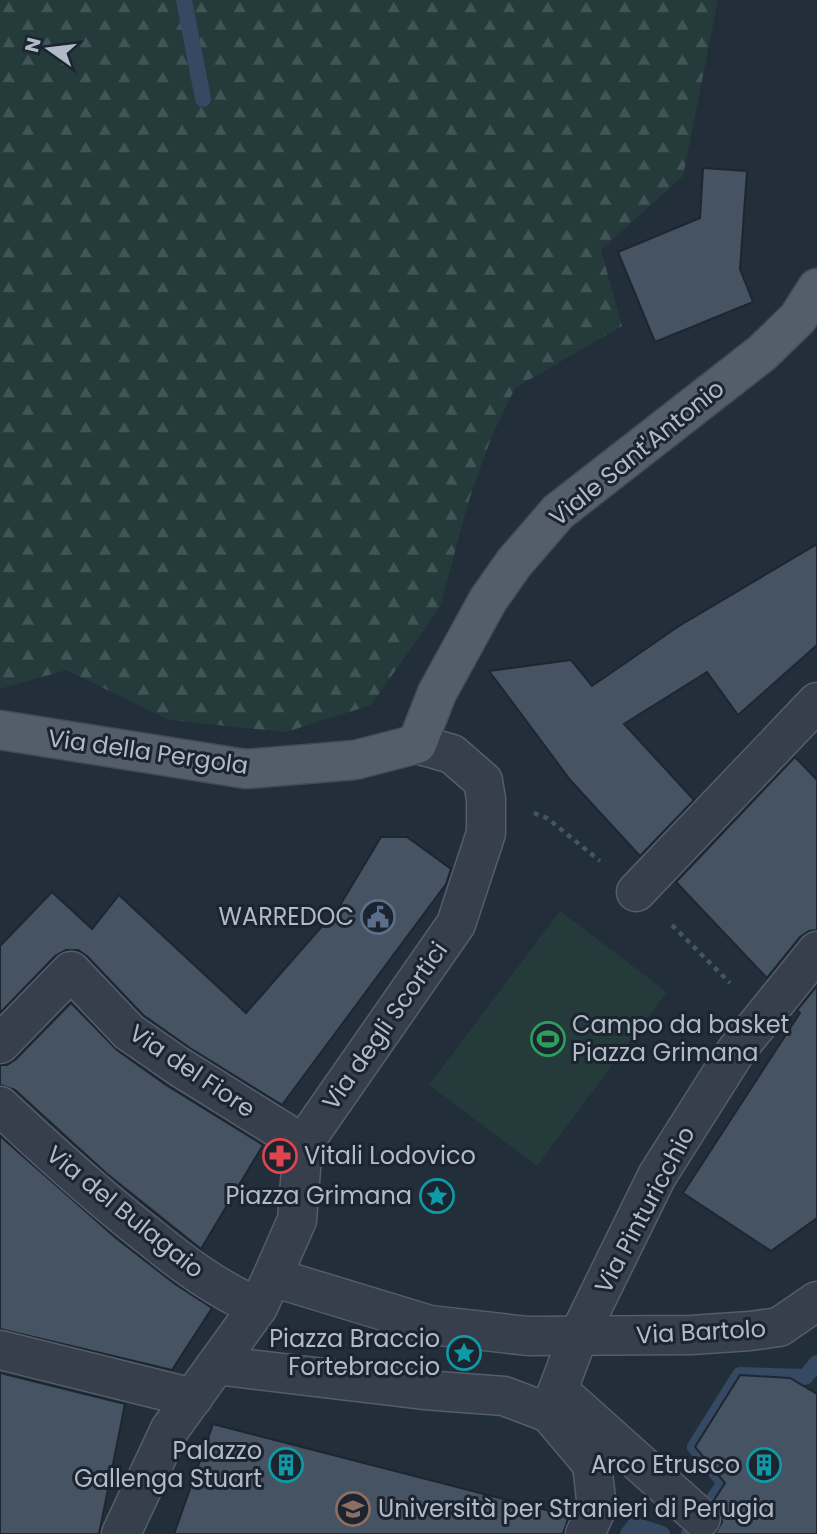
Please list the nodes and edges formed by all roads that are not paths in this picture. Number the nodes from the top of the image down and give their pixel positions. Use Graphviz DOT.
graph roads {
  1 [pos="817,288"];
  2 [pos="817,702"];
  3 [pos="0,730"];
  4 [pos="417,744"];
  5 [pos="636,892"];
  6 [pos="817,951"];
  7 [pos="0,1044"];
  8 [pos="0,1106"];
  9 [pos="303,1144"];
  10 [pos="265,1292"];
  11 [pos="817,1301"];
  12 [pos="578,1337"];
  13 [pos="0,1350"];
  14 [pos="216,1365"];
  15 [pos="193,1398"];
  16 [pos="554,1402"];
  17 [pos="701,1518"];
  18 [pos="121,1534"];
  19 [pos="584,1534"];
  1 -- 4 [label="main road, Viale Sant'Antonio"];
  2 -- 5 [label="street"];
  3 -- 4 [label="main road, Via della Pergola"];
  4 -- 9 [label="street, Via degli Scortici"];
  6 -- 12 [label="street, Via Pinturicchio"];
  7 -- 9 [label="street, Via del Fiore"];
  8 -- 10 [label="street, Via del Bulagaio"];
  9 -- 10 [label="street"];
  10 -- 12 [label="street"];
  10 -- 14 [label="street"];
  11 -- 12 [label="street, Via Bartolo"];
  12 -- 16 [label="street"];
  13 -- 15 [label="street"];
  14 -- 15 [label="street"];
  14 -- 16 [label="street"];
  15 -- 18 [label="street"];
  16 -- 17 [label="street"];
  16 -- 19 [label="street"];
}
